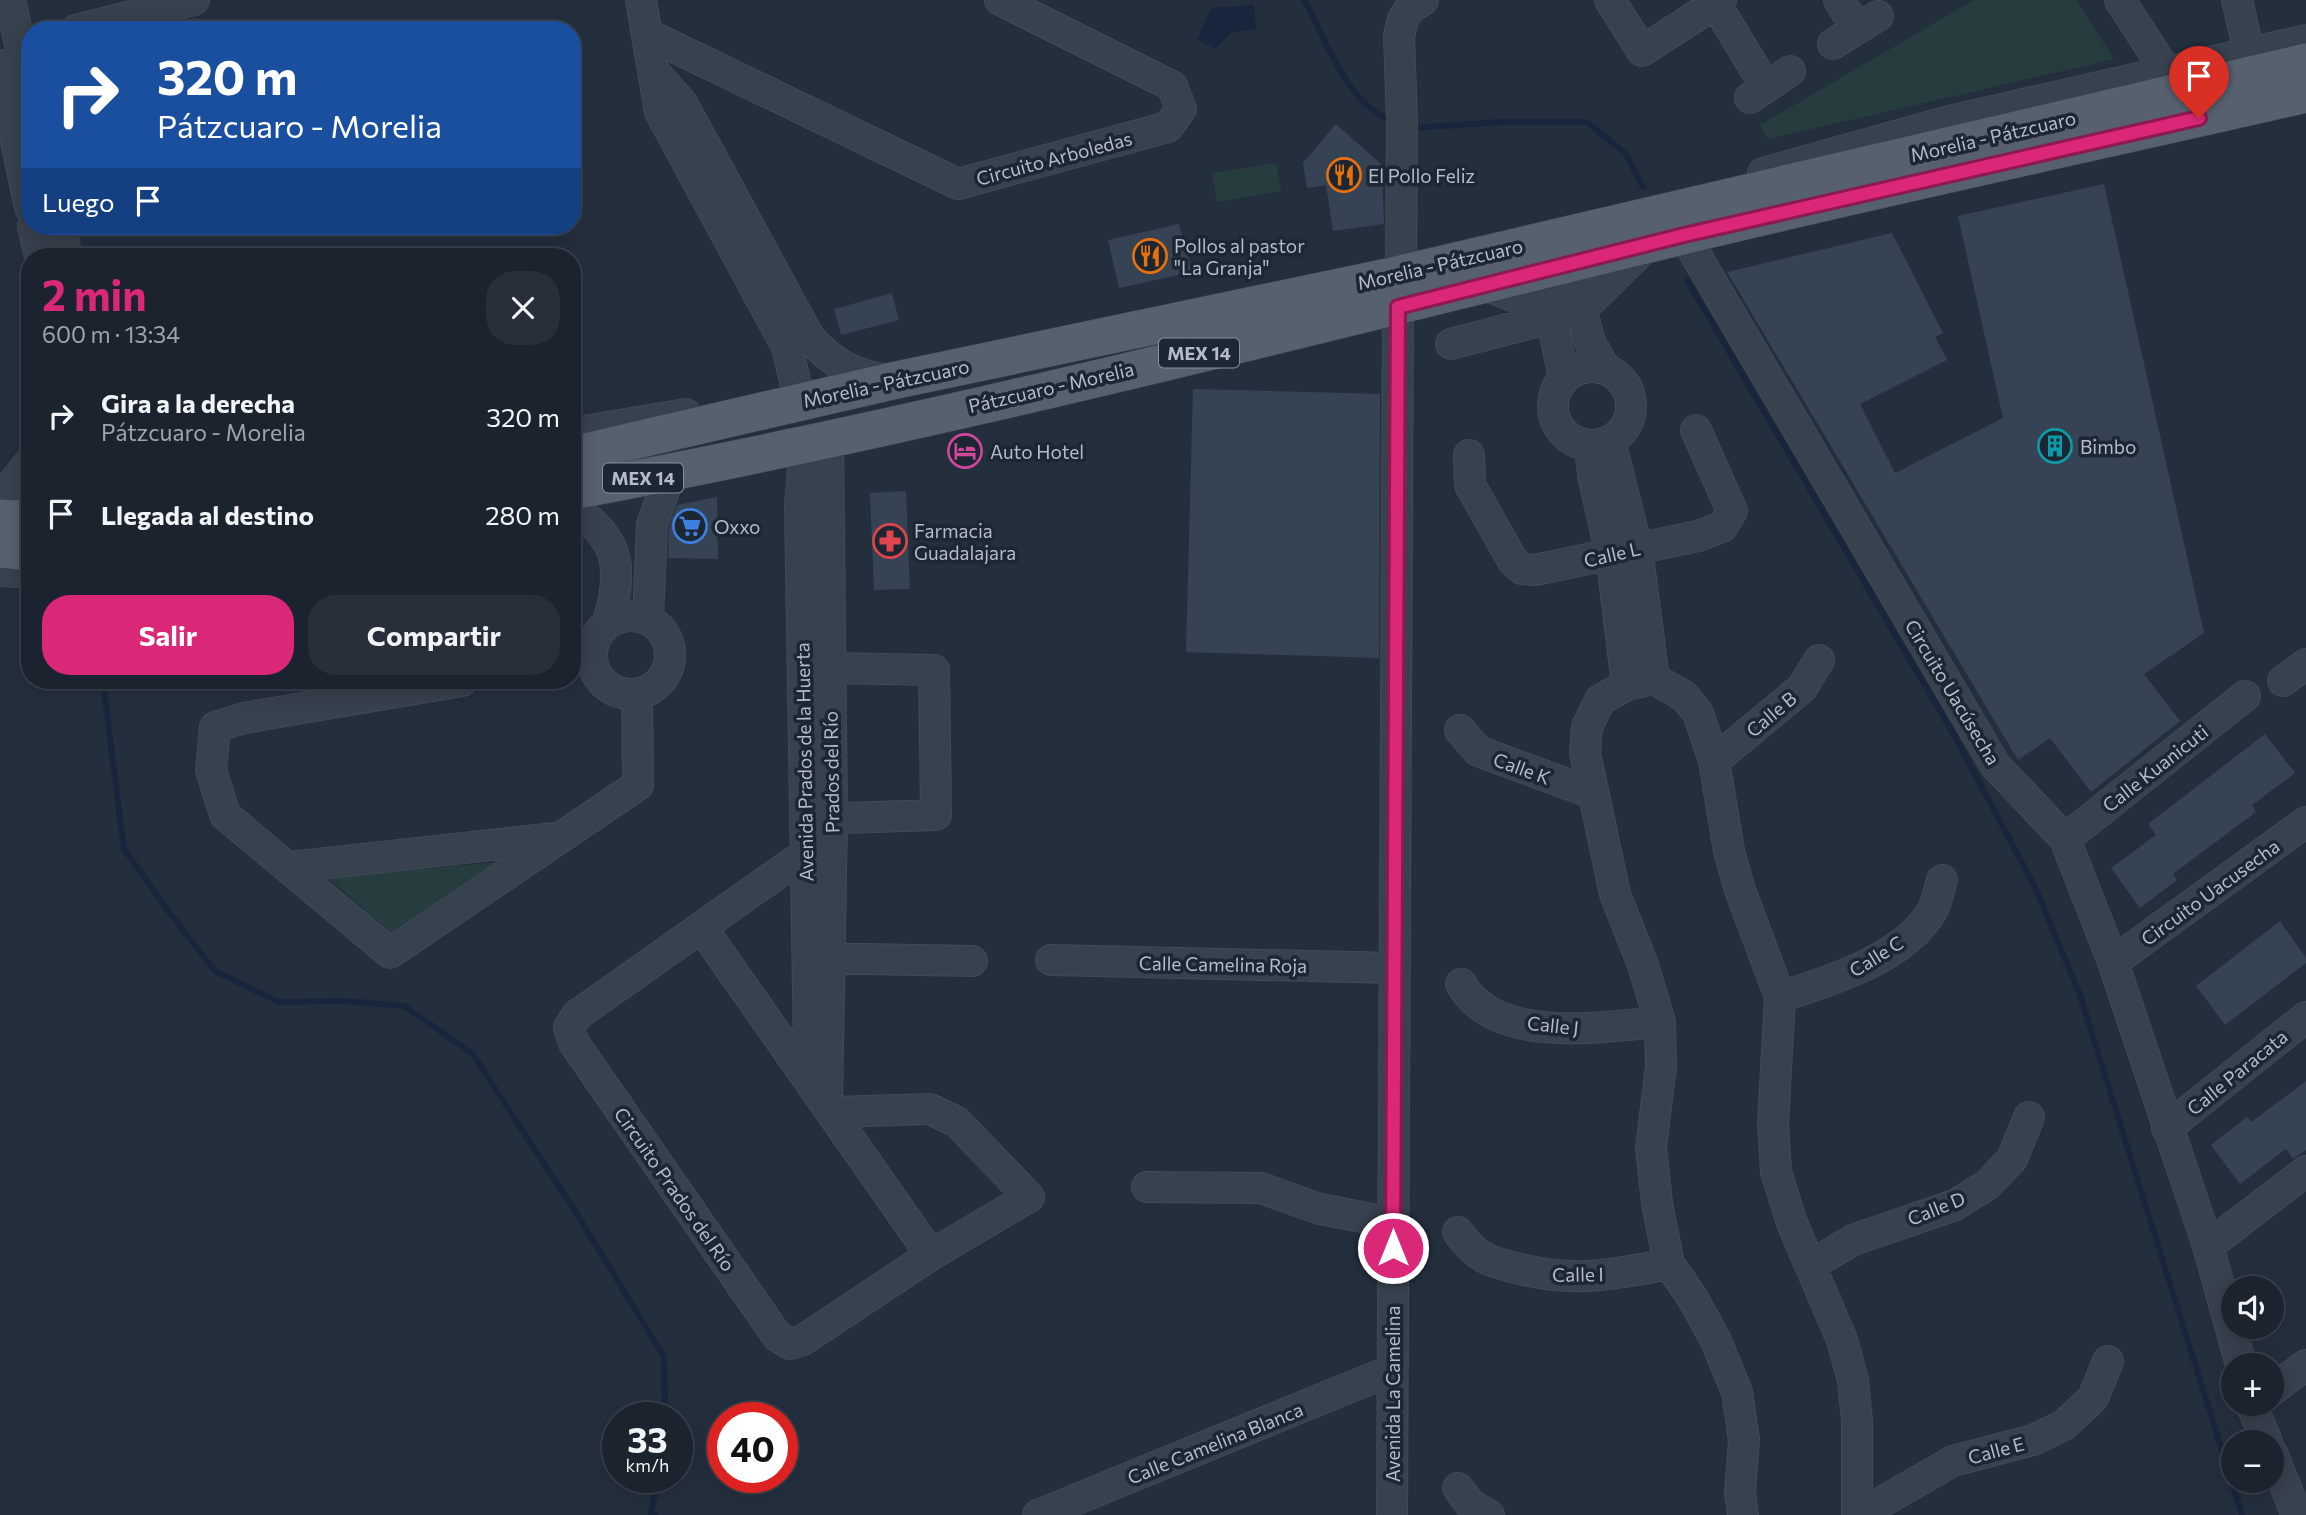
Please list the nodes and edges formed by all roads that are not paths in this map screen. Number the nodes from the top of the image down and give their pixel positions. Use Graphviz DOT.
graph roads {
  1 [pos="10,0"];
  2 [pos="194,0"];
  3 [pos="641,0"];
  4 [pos="1000,0"];
  5 [pos="1423,0"];
  6 [pos="1610,0"];
  7 [pos="1839,0"];
  8 [pos="2120,0"];
  9 [pos="2237,0"];
  10 [pos="1718,2"];
  11 [pos="111,21"];
  12 [pos="1856,29"];
  13 [pos="649,35"];
  14 [pos="2306,40"];
  15 [pos="12,50"];
  16 [pos="2249,52"];
  17 [pos="2306,62"];
  18 [pos="21,70"];
  19 [pos="2165,70"];
  20 [pos="1769,86"];
  21 [pos="2306,94"];
  22 [pos="20,116"];
  23 [pos="1688,220"];
  24 [pos="1648,244"];
  25 [pos="1556,269"];
  26 [pos="1488,286"];
  27 [pos="1399,290"];
  28 [pos="1561,314"];
  29 [pos="785,318"];
  30 [pos="1451,344"];
  31 [pos="1605,369"];
  32 [pos="1564,378"];
  33 [pos="892,381"];
  34 [pos="800,402"];
  35 [pos="724,420"];
  36 [pos="1696,430"];
  37 [pos="581,431"];
  38 [pos="817,442"];
  39 [pos="1600,443"];
  40 [pos="581,453"];
  41 [pos="1469,455"];
  42 [pos="713,465"];
  43 [pos="21,477"];
  44 [pos="667,483"];
  45 [pos="10,495"];
  46 [pos="581,500"];
  47 [pos="581,500"];
  48 [pos="21,509"];
  49 [pos="581,510"];
  50 [pos="0,550"];
  51 [pos="21,551"];
  52 [pos="1624,551"];
  53 [pos="0,571"];
  54 [pos="21,572"];
  55 [pos="648,620"];
  56 [pos="607,624"];
  57 [pos="582,660"];
  58 [pos="1819,660"];
  59 [pos="830,668"];
  60 [pos="1641,682"];
  61 [pos="415,689"];
  62 [pos="637,694"];
  63 [pos="2245,696"];
  64 [pos="1460,730"];
  65 [pos="1714,761"];
  66 [pos="1592,793"];
  67 [pos="819,818"];
  68 [pos="2306,822"];
  69 [pos="559,837"];
  70 [pos="2065,839"];
  71 [pos="805,854"];
  72 [pos="291,867"];
  73 [pos="1942,880"];
  74 [pos="702,928"];
  75 [pos="819,958"];
  76 [pos="1051,960"];
  77 [pos="972,961"];
  78 [pos="2113,962"];
  79 [pos="1395,968"];
  80 [pos="1461,984"];
  81 [pos="1780,997"];
  82 [pos="2306,1017"];
  83 [pos="1660,1022"];
  84 [pos="809,1080"];
  85 [pos="830,1108"];
  86 [pos="2029,1117"];
  87 [pos="2167,1128"];
  88 [pos="2306,1171"];
  89 [pos="1147,1187"];
  90 [pos="1393,1223"];
  91 [pos="1458,1233"];
  92 [pos="2208,1246"];
  93 [pos="931,1255"];
  94 [pos="1669,1264"];
  95 [pos="1811,1265"];
  96 [pos="2238,1353"];
  97 [pos="2108,1361"];
  98 [pos="2306,1365"];
  99 [pos="1392,1370"];
  100 [pos="2284,1381"];
  101 [pos="2284,1483"];
  102 [pos="1458,1488"];
  103 [pos="1038,1515"];
  104 [pos="1392,1515"];
  105 [pos="1489,1515"];
  106 [pos="1743,1515"];
  107 [pos="1858,1515"];
  108 [pos="2297,1515"];
  1 -- 15 [label="street"];
  2 -- 11 [label="street"];
  3 -- 13 [label="street"];
  4 -- 13 [label="street, Circuito Arboledas"];
  5 -- 27 [label="street, Avenida La Camelina"];
  6 -- 10 [label="street"];
  7 -- 12 [label="street"];
  8 -- 19 [label="street"];
  9 -- 16 [label="street"];
  10 -- 20 [label="street"];
  13 -- 29 [label="street"];
  14 -- 16 [label="street"];
  15 -- 18 [label="street"];
  15 -- 22 [label="street"];
  16 -- 19 [label="street"];
  17 -- 23 [label="main road, Morelia - Pátzcuaro"];
  19 -- 23 [label="street"];
  21 -- 23 [label="main road, Pátzcuaro - Morelia / MEX 14"];
  23 -- 24 [label="main road, Pátzcuaro - Morelia / MEX 14"];
  23 -- 27 [label="main road, Morelia - Pátzcuaro / MEX 14"];
  23 -- 70 [label="street, Circuito Uacúsecha"];
  24 -- 25 [label="main road, Pátzcuaro - Morelia / MEX 14"];
  24 -- 28 [label="street"];
  25 -- 26 [label="main road, Pátzcuaro - Morelia / MEX 14"];
  25 -- 28 [label="street"];
  26 -- 27 [label="main road, Pátzcuaro - Morelia / MEX 14"];
  26 -- 28 [label="street"];
  27 -- 33 [label="main road, Morelia - Pátzcuaro / MEX 14"];
  27 -- 38 [label="main road, Pátzcuaro - Morelia / MEX 14"];
  27 -- 79 [label="street, Avenida La Camelina"];
  28 -- 30 [label="street"];
  28 -- 31 [label="street"];
  28 -- 32 [label="street"];
  29 -- 33 [label="street"];
  29 -- 34 [label="street"];
  31 -- 32 [label="street"];
  31 -- 39 [label="street"];
  32 -- 39 [label="street"];
  33 -- 34 [label="main road, Morelia - Pátzcuaro / MEX 14"];
  34 -- 35 [label="main road, Morelia - Pátzcuaro / MEX 14"];
  35 -- 37 [label="street"];
  35 -- 40 [label="main road, Morelia - Pátzcuaro / MEX 14"];
  36 -- 52 [label="street, Calle L"];
  38 -- 42 [label="main road, Pátzcuaro - Morelia / MEX 14"];
  38 -- 59 [label="street, Prados del Río"];
  38 -- 67 [label="street, Avenida Prados de la Huerta"];
  39 -- 52 [label="street"];
  41 -- 52 [label="street, Calle L"];
  42 -- 44 [label="street"];
  42 -- 46 [label="main road, Pátzcuaro - Morelia / MEX 14"];
  43 -- 45 [label="street"];
  44 -- 47 [label="street"];
  44 -- 55 [label="street"];
  45 -- 48 [label="main road"];
  49 -- 56 [label="street"];
  50 -- 51 [label="main road"];
  52 -- 60 [label="street"];
  53 -- 54 [label="street"];
  55 -- 56 [label="street"];
  55 -- 62 [label="street"];
  56 -- 57 [label="street"];
  57 -- 62 [label="street"];
  58 -- 65 [label="street, Calle B"];
  59 -- 67 [label="street, Prados del Río"];
  59 -- 67 [label="street"];
  60 -- 65 [label="street"];
  60 -- 66 [label="street"];
  61 -- 72 [label="street"];
  62 -- 69 [label="street"];
  63 -- 70 [label="street, Calle Kuanicuti"];
  64 -- 66 [label="street, Calle K"];
  65 -- 81 [label="street"];
  66 -- 83 [label="street"];
  67 -- 71 [label="street, Avenida Prados de la Huerta"];
  67 -- 75 [label="street, Prados del Río"];
  68 -- 78 [label="street, Circuito Uacusecha"];
  69 -- 72 [label="street"];
  69 -- 72 [label="street"];
  70 -- 78 [label="street, Circuito Uacúsecha"];
  71 -- 74 [label="street, Circuito Prados del Río"];
  71 -- 75 [label="street, Avenida Prados de la Huerta"];
  73 -- 81 [label="street, Calle C"];
  74 -- 84 [label="street"];
  74 -- 93 [label="street, Circuito Prados del Río"];
  75 -- 77 [label="street"];
  75 -- 84 [label="street, Avenida Prados de la Huerta"];
  75 -- 85 [label="street, Prados del Río"];
  76 -- 79 [label="street, Calle Camelina Roja"];
  78 -- 87 [label="street, Circuito Uacúsecha"];
  79 -- 90 [label="street, Avenida La Camelina"];
  80 -- 83 [label="street, Calle J"];
  81 -- 95 [label="street"];
  82 -- 87 [label="street, Calle Paracata"];
  83 -- 94 [label="street"];
  84 -- 85 [label="street"];
  85 -- 93 [label="street"];
  85 -- 93 [label="street, Circuito Prados del Río"];
  86 -- 95 [label="street, Calle D"];
  87 -- 92 [label="street, Circuito Uacúsecha"];
  88 -- 92 [label="street"];
  89 -- 90 [label="street"];
  90 -- 99 [label="street, Avenida La Camelina"];
  91 -- 94 [label="street, Calle I"];
  92 -- 96 [label="street, Circuito Uacúsecha"];
  94 -- 106 [label="street"];
  95 -- 107 [label="street"];
  97 -- 107 [label="street, Calle E"];
  98 -- 100 [label="street"];
  99 -- 103 [label="street, Calle Camelina Blanca"];
  99 -- 104 [label="street, Avenida La Camelina"];
  101 -- 108 [label="street"];
  102 -- 105 [label="street"];
}
